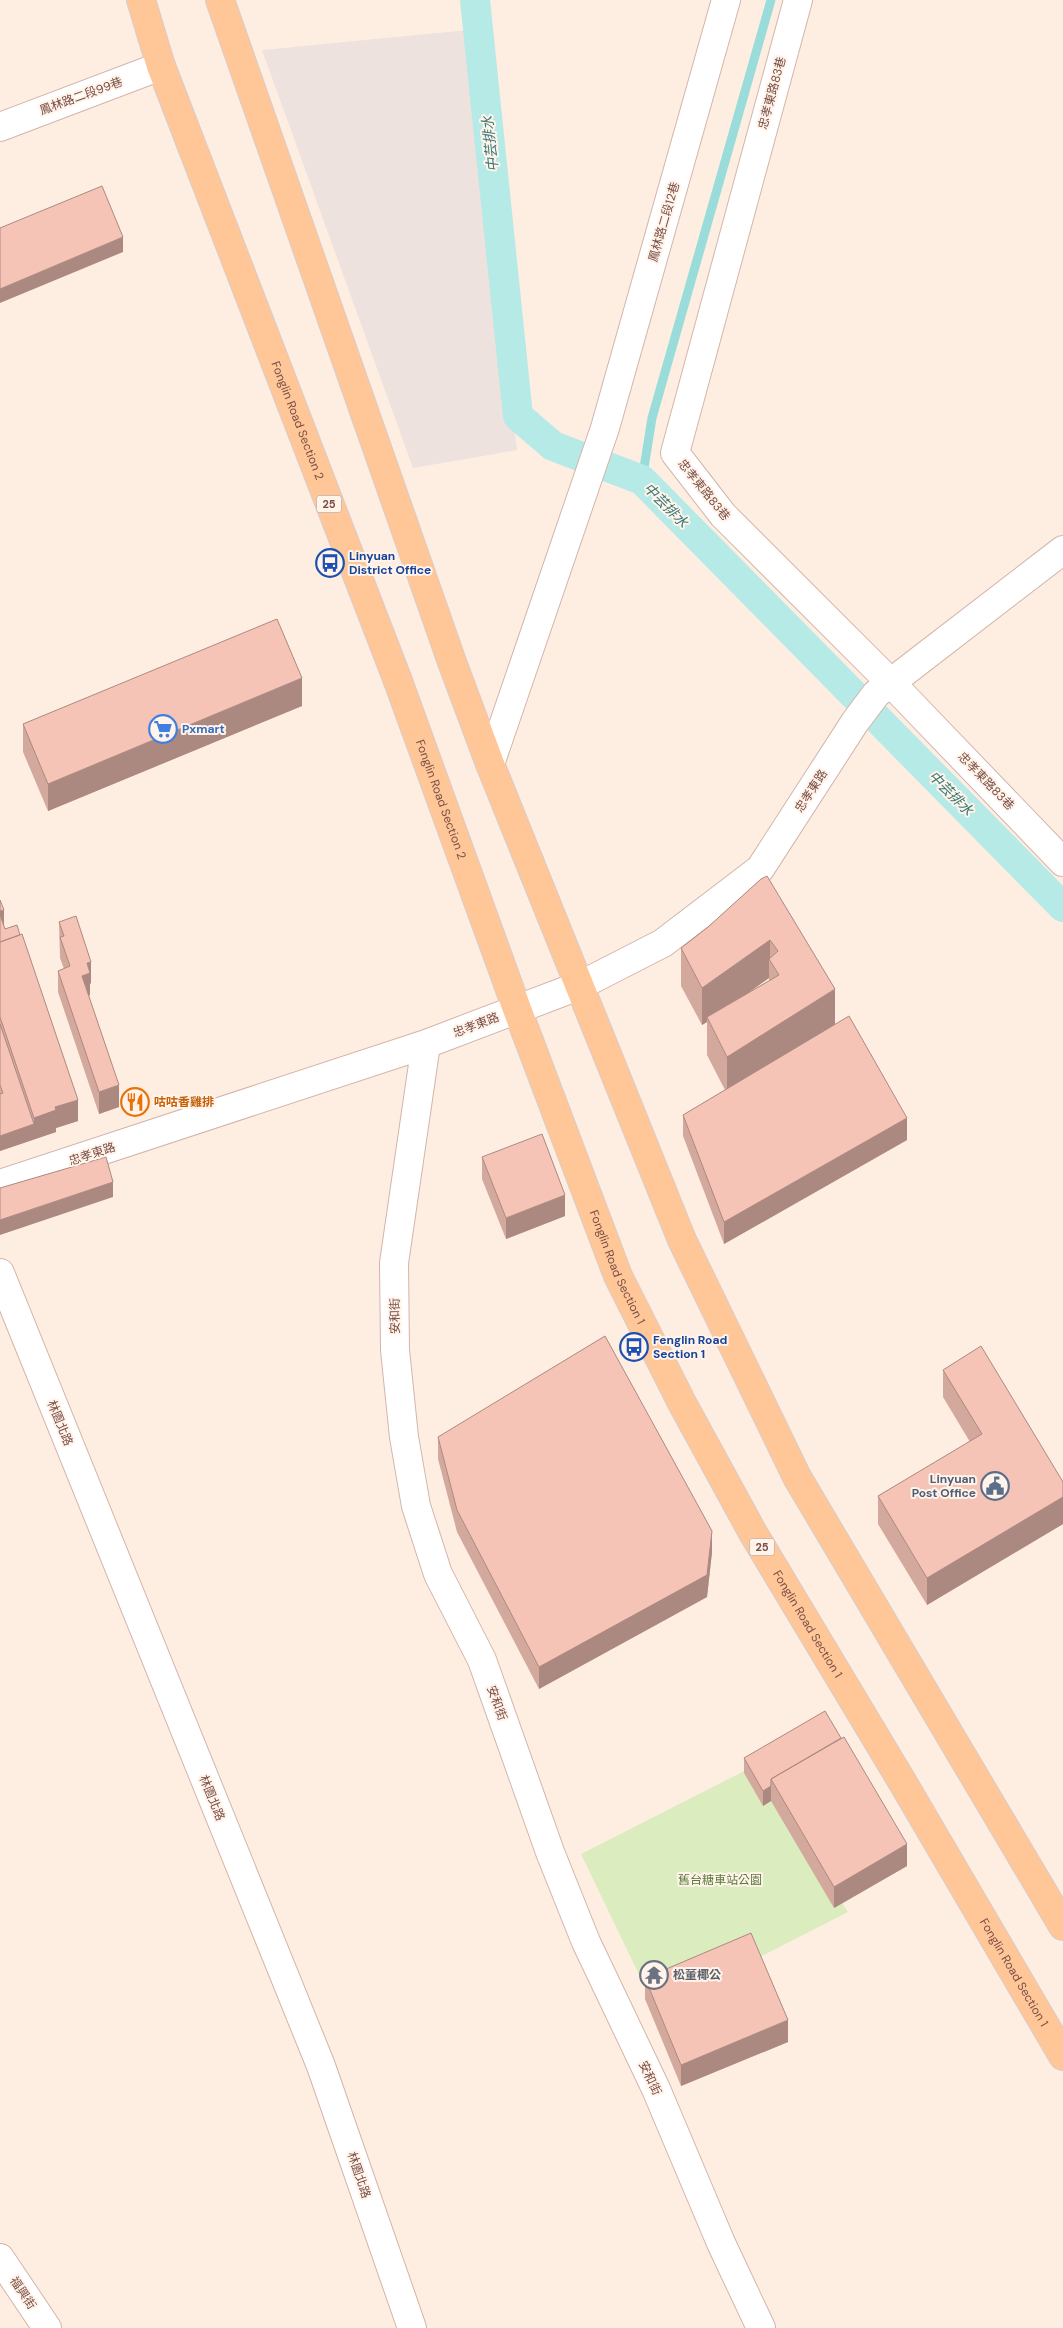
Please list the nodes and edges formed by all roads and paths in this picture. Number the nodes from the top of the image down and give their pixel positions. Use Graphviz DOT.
graph roads {
  1 [pos="141,0"];
  2 [pos="220,0"];
  3 [pos="726,0"];
  4 [pos="798,0"];
  5 [pos="161,66"];
  6 [pos="0,127"];
  7 [pos="1063,550"];
  8 [pos="884,689"];
  9 [pos="490,764"];
  10 [pos="1063,862"];
  11 [pos="581,985"];
  12 [pos="517,1009"];
  13 [pos="426,1044"];
  14 [pos="0,1184"];
  15 [pos="0,1273"];
  16 [pos="1063,1926"];
  17 [pos="1063,2056"];
  18 [pos="0,2258"];
  19 [pos="47,2328"];
  20 [pos="412,2328"];
  21 [pos="761,2328"];
  1 -- 5 [label="main road, Fonglin Road Section 2 / 25"];
  2 -- 9 [label="main road"];
  3 -- 9 [label="street, 鳳林路二段12巷"];
  4 -- 8 [label="street, 忠孝東路83巷"];
  5 -- 6 [label="street, 鳳林路二段99巷"];
  5 -- 12 [label="main road, Fonglin Road Section 2 / 25"];
  7 -- 8 [label="street"];
  8 -- 10 [label="street, 忠孝東路83巷"];
  8 -- 11 [label="street, 忠孝東路"];
  9 -- 11 [label="main road"];
  11 -- 12 [label="street, 忠孝東路"];
  11 -- 16 [label="main road"];
  12 -- 13 [label="street, 忠孝東路"];
  12 -- 17 [label="main road, Fonglin Road Section 1 / 25"];
  13 -- 14 [label="street, 忠孝東路"];
  13 -- 21 [label="street, 安和街"];
  15 -- 20 [label="street, 林園北路"];
  18 -- 19 [label="street, 福興街"];
}
